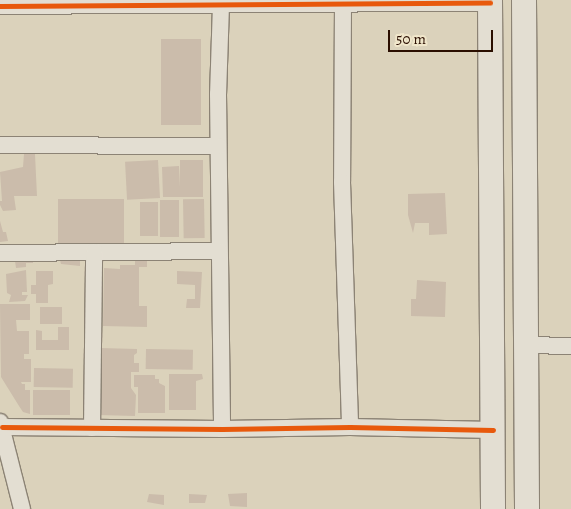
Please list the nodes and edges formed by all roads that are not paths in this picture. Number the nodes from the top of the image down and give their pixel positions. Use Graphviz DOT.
graph roads {
  1 [pos="524,0"];
  2 [pos="490,1"];
  3 [pos="343,4"];
  4 [pos="222,5"];
  5 [pos="0,6"];
  6 [pos="0,145"];
  7 [pos="218,146"];
  8 [pos="524,198"];
  9 [pos="492,199"];
  10 [pos="220,251"];
  11 [pos="94,252"];
  12 [pos="0,253"];
  13 [pos="525,345"];
  14 [pos="571,346"];
  15 [pos="1,424"];
  16 [pos="350,426"];
  17 [pos="92,428"];
  18 [pos="222,429"];
  19 [pos="493,430"];
  20 [pos="22,509"];
  21 [pos="493,509"];
  22 [pos="527,509"];
  1 -- 8 [label="main road"];
  2 -- 3 [label="street"];
  2 -- 9 [label="main road"];
  3 -- 4 [label="street"];
  3 -- 16 [label="street"];
  4 -- 5 [label="street"];
  4 -- 7 [label="street"];
  6 -- 7 [label="street"];
  7 -- 10 [label="street"];
  8 -- 9 [label="main road"];
  8 -- 13 [label="main road"];
  9 -- 19 [label="main road"];
  10 -- 11 [label="street"];
  10 -- 18 [label="street"];
  11 -- 12 [label="street"];
  11 -- 17 [label="street"];
  13 -- 14 [label="street"];
  13 -- 22 [label="main road"];
  15 -- 17 [label="street"];
  15 -- 20 [label="street"];
  16 -- 18 [label="street"];
  16 -- 19 [label="street"];
  17 -- 18 [label="street"];
  19 -- 21 [label="main road"];
}
